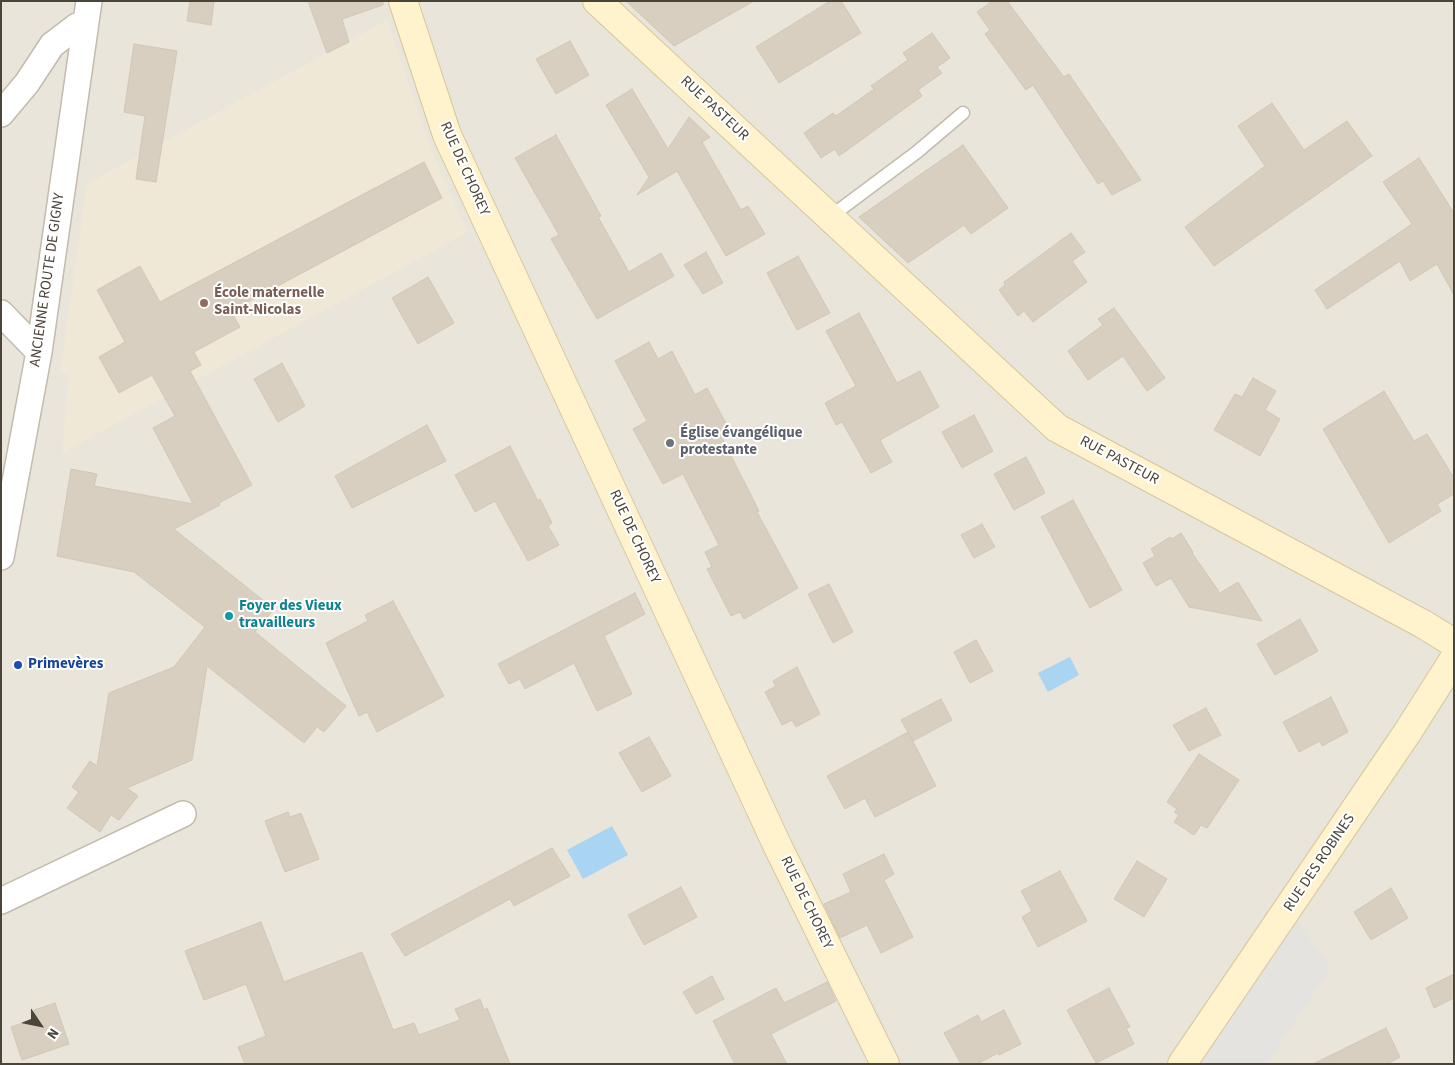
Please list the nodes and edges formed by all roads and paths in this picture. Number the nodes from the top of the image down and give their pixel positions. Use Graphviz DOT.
graph roads {
  1 [pos="403,1"];
  2 [pos="597,1"];
  3 [pos="87,12"];
  4 [pos="963,112"];
  5 [pos="1,114"];
  6 [pos="830,217"];
  7 [pos="1,312"];
  8 [pos="39,352"];
  9 [pos="1,557"];
  10 [pos="1454,643"];
  11 [pos="1454,659"];
  12 [pos="183,814"];
  13 [pos="1,901"];
  14 [pos="886,1064"];
  15 [pos="1182,1064"];
  1 -- 14 [label="street, RUE DE CHOREY"];
  2 -- 6 [label="street, RUE PASTEUR"];
  3 -- 5 [label="street"];
  3 -- 8 [label="street, ANCIENNE ROUTE DE GIGNY"];
  4 -- 6 [label="lane"];
  6 -- 10 [label="street, RUE PASTEUR"];
  7 -- 8 [label="street"];
  8 -- 9 [label="street, ANCIENNE ROUTE DE GIGNY"];
  11 -- 15 [label="street, RUE DES ROBINES"];
  12 -- 13 [label="street"];
}
